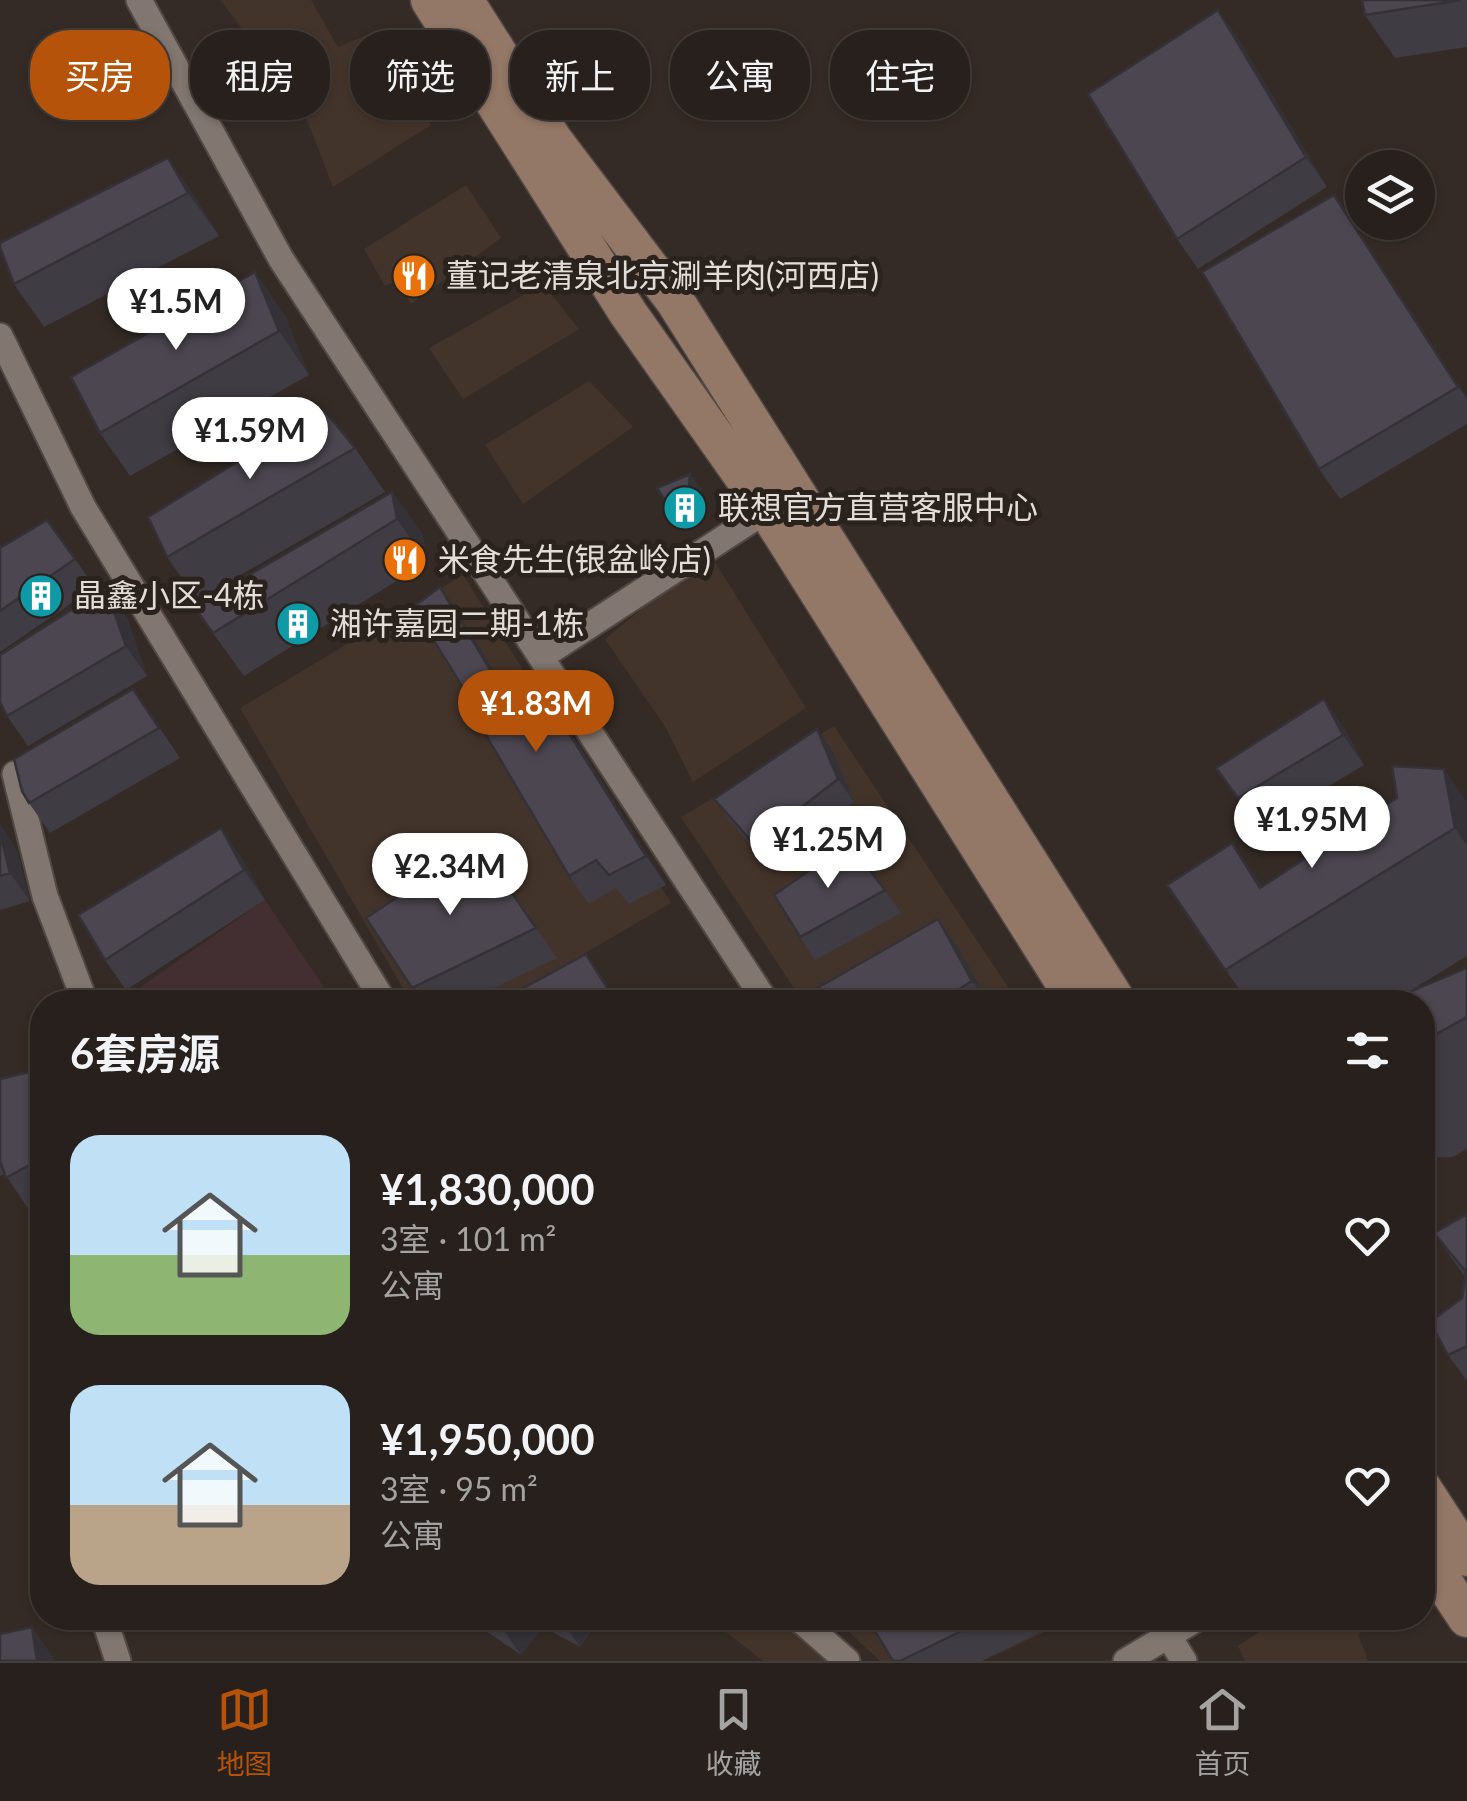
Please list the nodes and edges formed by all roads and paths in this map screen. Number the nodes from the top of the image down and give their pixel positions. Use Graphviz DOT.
graph roads {
  1 [pos="138,0"];
  2 [pos="430,0"];
  3 [pos="464,0"];
  4 [pos="0,336"];
  5 [pos="767,510"];
  6 [pos="541,657"];
  7 [pos="15,774"];
  8 [pos="80,990"];
  9 [pos="377,990"];
  10 [pos="758,990"];
  11 [pos="1069,990"];
  12 [pos="1109,990"];
  13 [pos="1435,1508"];
  14 [pos="1467,1556"];
  15 [pos="1435,1570"];
  16 [pos="1467,1618"];
  17 [pos="108,1630"];
  18 [pos="812,1630"];
  19 [pos="1160,1630"];
  20 [pos="1165,1630"];
  21 [pos="118,1661"];
  22 [pos="847,1661"];
  23 [pos="1126,1661"];
  24 [pos="1184,1661"];
  1 -- 6 [label="street"];
  2 -- 5 [label="main road"];
  3 -- 12 [label="main road"];
  4 -- 9 [label="street"];
  5 -- 6 [label="street"];
  5 -- 11 [label="main road"];
  6 -- 10 [label="street"];
  7 -- 8 [label="street"];
  13 -- 14 [label="main road"];
  15 -- 16 [label="main road"];
  17 -- 21 [label="street"];
  18 -- 22 [label="street"];
  19 -- 23 [label="street"];
  20 -- 24 [label="street"];
}
